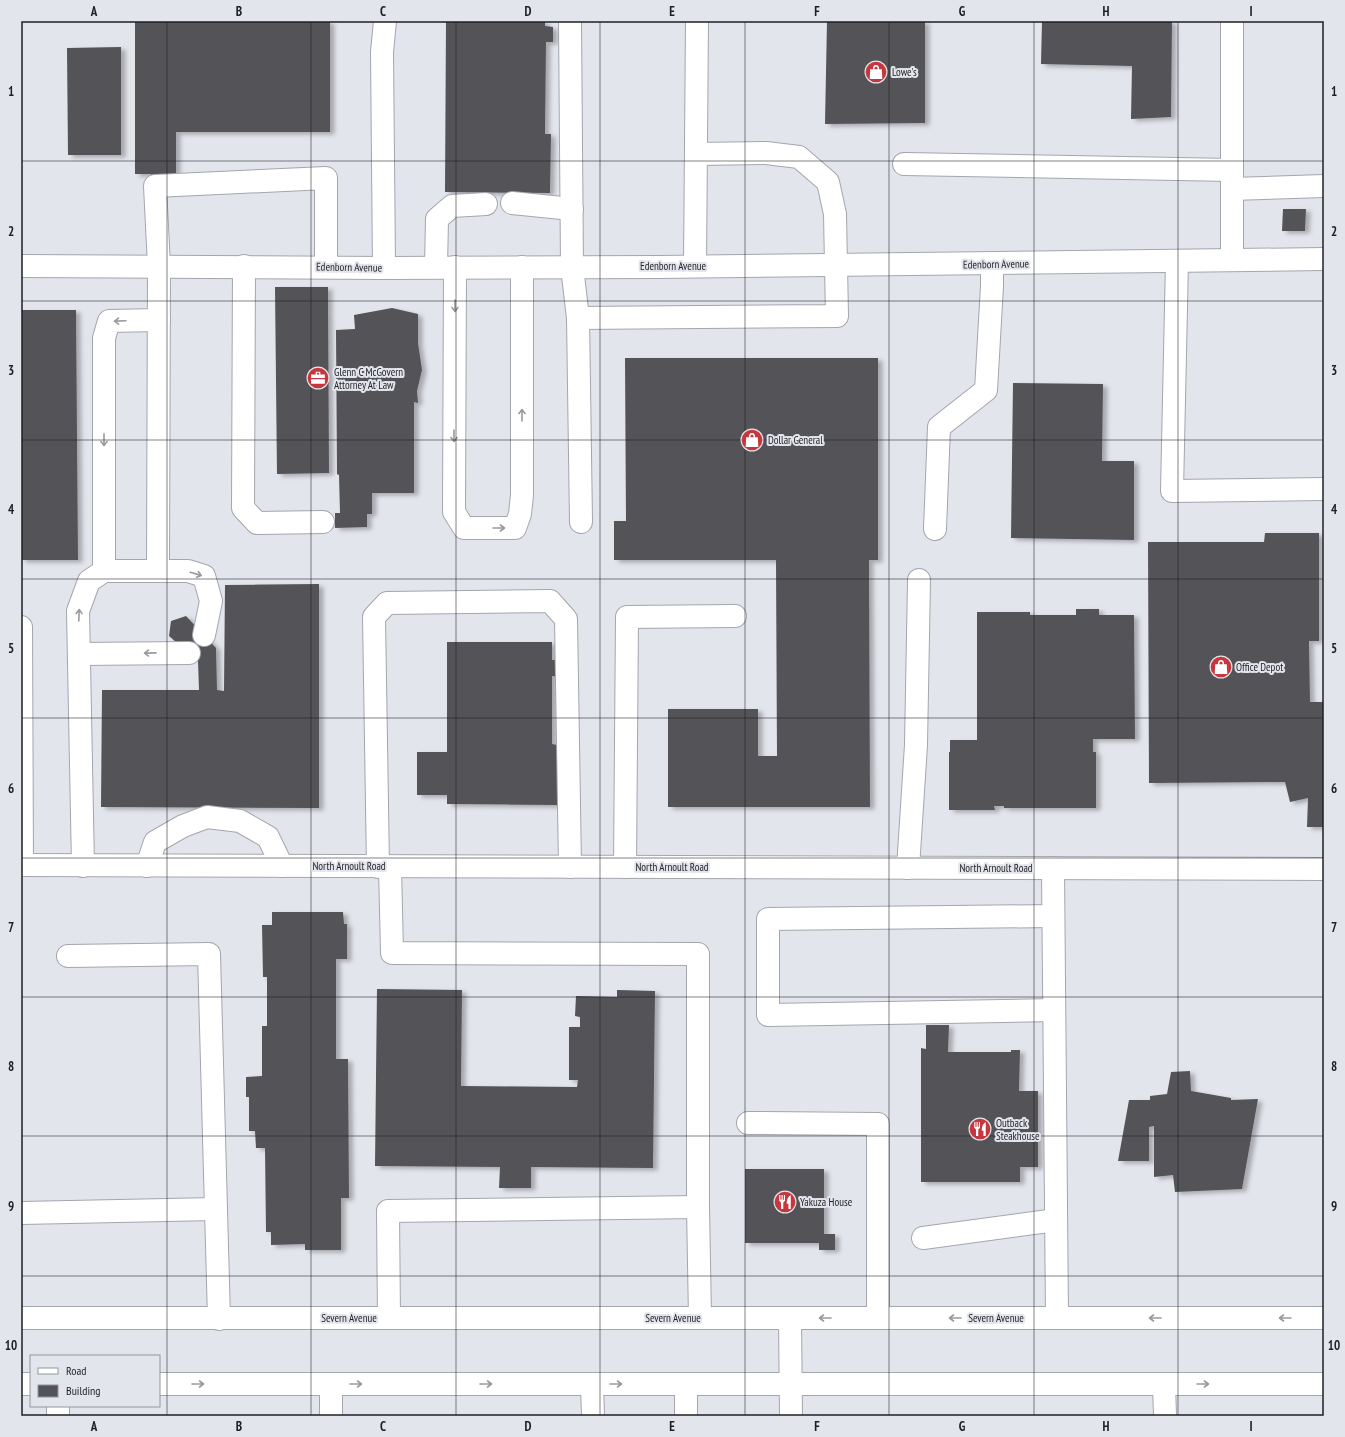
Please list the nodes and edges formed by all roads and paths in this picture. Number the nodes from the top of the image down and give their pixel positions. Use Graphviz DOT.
graph roads {
  1 [pos="385,21"];
  2 [pos="570,21"];
  3 [pos="696,21"];
  4 [pos="1232,21"];
  5 [pos="696,154"];
  6 [pos="904,164"];
  7 [pos="1232,179"];
  8 [pos="1324,186"];
  9 [pos="512,203"];
  10 [pos="486,204"];
  11 [pos="572,209"];
  12 [pos="1324,259"];
  13 [pos="1232,260"];
  14 [pos="1177,261"];
  15 [pos="992,264"];
  16 [pos="21,266"];
  17 [pos="159,266"];
  18 [pos="244,266"];
  19 [pos="572,266"];
  20 [pos="695,266"];
  21 [pos="837,266"];
  22 [pos="326,267"];
  23 [pos="445,267"];
  24 [pos="522,267"];
  25 [pos="384,268"];
  26 [pos="578,318"];
  27 [pos="159,320"];
  28 [pos="1324,489"];
  29 [pos="323,522"];
  30 [pos="581,522"];
  31 [pos="935,528"];
  32 [pos="158,571"];
  33 [pos="104,572"];
  34 [pos="919,580"];
  35 [pos="735,616"];
  36 [pos="21,627"];
  37 [pos="204,635"];
  38 [pos="189,653"];
  39 [pos="80,654"];
  40 [pos="22,865"];
  41 [pos="83,866"];
  42 [pos="147,866"];
  43 [pos="282,866"];
  44 [pos="384,867"];
  45 [pos="570,867"];
  46 [pos="625,867"];
  47 [pos="908,868"];
  48 [pos="1053,868"];
  49 [pos="1324,869"];
  50 [pos="1053,916"];
  51 [pos="68,956"];
  52 [pos="1054,1010"];
  53 [pos="748,1123"];
  54 [pos="698,1207"];
  55 [pos="216,1209"];
  56 [pos="21,1213"];
  57 [pos="1056,1220"];
  58 [pos="923,1238"];
  59 [pos="21,1318"];
  60 [pos="389,1318"];
  61 [pos="700,1318"];
  62 [pos="790,1318"];
  63 [pos="878,1318"];
  64 [pos="1058,1318"];
  65 [pos="1324,1318"];
  66 [pos="219,1319"];
  67 [pos="160,1384"];
  68 [pos="331,1384"];
  69 [pos="592,1384"];
  70 [pos="686,1384"];
  71 [pos="792,1384"];
  72 [pos="1164,1384"];
  73 [pos="1324,1384"];
  74 [pos="331,1416"];
  75 [pos="593,1416"];
  76 [pos="686,1416"];
  77 [pos="792,1416"];
  78 [pos="1165,1416"];
  1 -- 25 [label="street"];
  2 -- 11 [label="street"];
  3 -- 5 [label="street"];
  4 -- 7 [label="street"];
  5 -- 20 [label="street"];
  5 -- 21 [label="street"];
  6 -- 7 [label="street"];
  7 -- 8 [label="street"];
  7 -- 13 [label="street"];
  9 -- 11 [label="street"];
  10 -- 23 [label="street"];
  11 -- 19 [label="street"];
  12 -- 13 [label="street, Edenborn Avenue"];
  13 -- 14 [label="street, Edenborn Avenue"];
  14 -- 15 [label="street, Edenborn Avenue"];
  14 -- 28 [label="street"];
  15 -- 21 [label="street, Edenborn Avenue"];
  15 -- 31 [label="street"];
  16 -- 17 [label="street, Edenborn Avenue"];
  17 -- 18 [label="street, Edenborn Avenue"];
  17 -- 22 [label="street"];
  17 -- 27 [label="street"];
  18 -- 22 [label="street, Edenborn Avenue"];
  18 -- 29 [label="street"];
  19 -- 20 [label="street, Edenborn Avenue"];
  19 -- 24 [label="street, Edenborn Avenue"];
  19 -- 26 [label="street"];
  20 -- 21 [label="street, Edenborn Avenue"];
  21 -- 26 [label="street"];
  22 -- 25 [label="street, Edenborn Avenue"];
  23 -- 24 [label="street, Edenborn Avenue"];
  23 -- 24 [label="street, one-way"];
  23 -- 25 [label="street, Edenborn Avenue"];
  26 -- 30 [label="street"];
  27 -- 32 [label="street"];
  27 -- 33 [label="street, one-way"];
  32 -- 33 [label="street"];
  32 -- 37 [label="street, one-way"];
  39 -- 33 [label="street, one-way"];
  34 -- 47 [label="street"];
  35 -- 46 [label="street"];
  36 -- 40 [label="street"];
  38 -- 39 [label="street, one-way"];
  39 -- 41 [label="street"];
  40 -- 41 [label="street, North Arnoult Road"];
  41 -- 42 [label="street, North Arnoult Road"];
  42 -- 43 [label="street, North Arnoult Road"];
  42 -- 43 [label="street"];
  43 -- 44 [label="street, North Arnoult Road"];
  44 -- 45 [label="street, North Arnoult Road"];
  44 -- 45 [label="street"];
  44 -- 54 [label="street"];
  45 -- 46 [label="street, North Arnoult Road"];
  46 -- 47 [label="street, North Arnoult Road"];
  47 -- 48 [label="street, North Arnoult Road"];
  48 -- 49 [label="street, North Arnoult Road"];
  48 -- 50 [label="street"];
  50 -- 52 [label="street"];
  50 -- 52 [label="street"];
  51 -- 55 [label="street"];
  52 -- 57 [label="street"];
  53 -- 63 [label="street"];
  54 -- 60 [label="street"];
  54 -- 61 [label="street"];
  55 -- 56 [label="street"];
  55 -- 66 [label="street"];
  57 -- 58 [label="street"];
  57 -- 64 [label="street"];
  59 -- 66 [label="street, Severn Avenue"];
  60 -- 61 [label="street, Severn Avenue"];
  60 -- 66 [label="street, Severn Avenue"];
  61 -- 62 [label="street, Severn Avenue"];
  63 -- 62 [label="street, Severn Avenue, one-way"];
  62 -- 71 [label="street"];
  64 -- 63 [label="street, Severn Avenue, one-way"];
  65 -- 64 [label="street, Severn Avenue, one-way"];
  67 -- 68 [label="street, one-way"];
  68 -- 69 [label="street, one-way"];
  68 -- 74 [label="street"];
  69 -- 70 [label="street, one-way"];
  69 -- 75 [label="street"];
  70 -- 71 [label="street"];
  70 -- 76 [label="street"];
  71 -- 72 [label="street"];
  71 -- 77 [label="street"];
  72 -- 73 [label="street, one-way"];
  72 -- 78 [label="street"];
}
